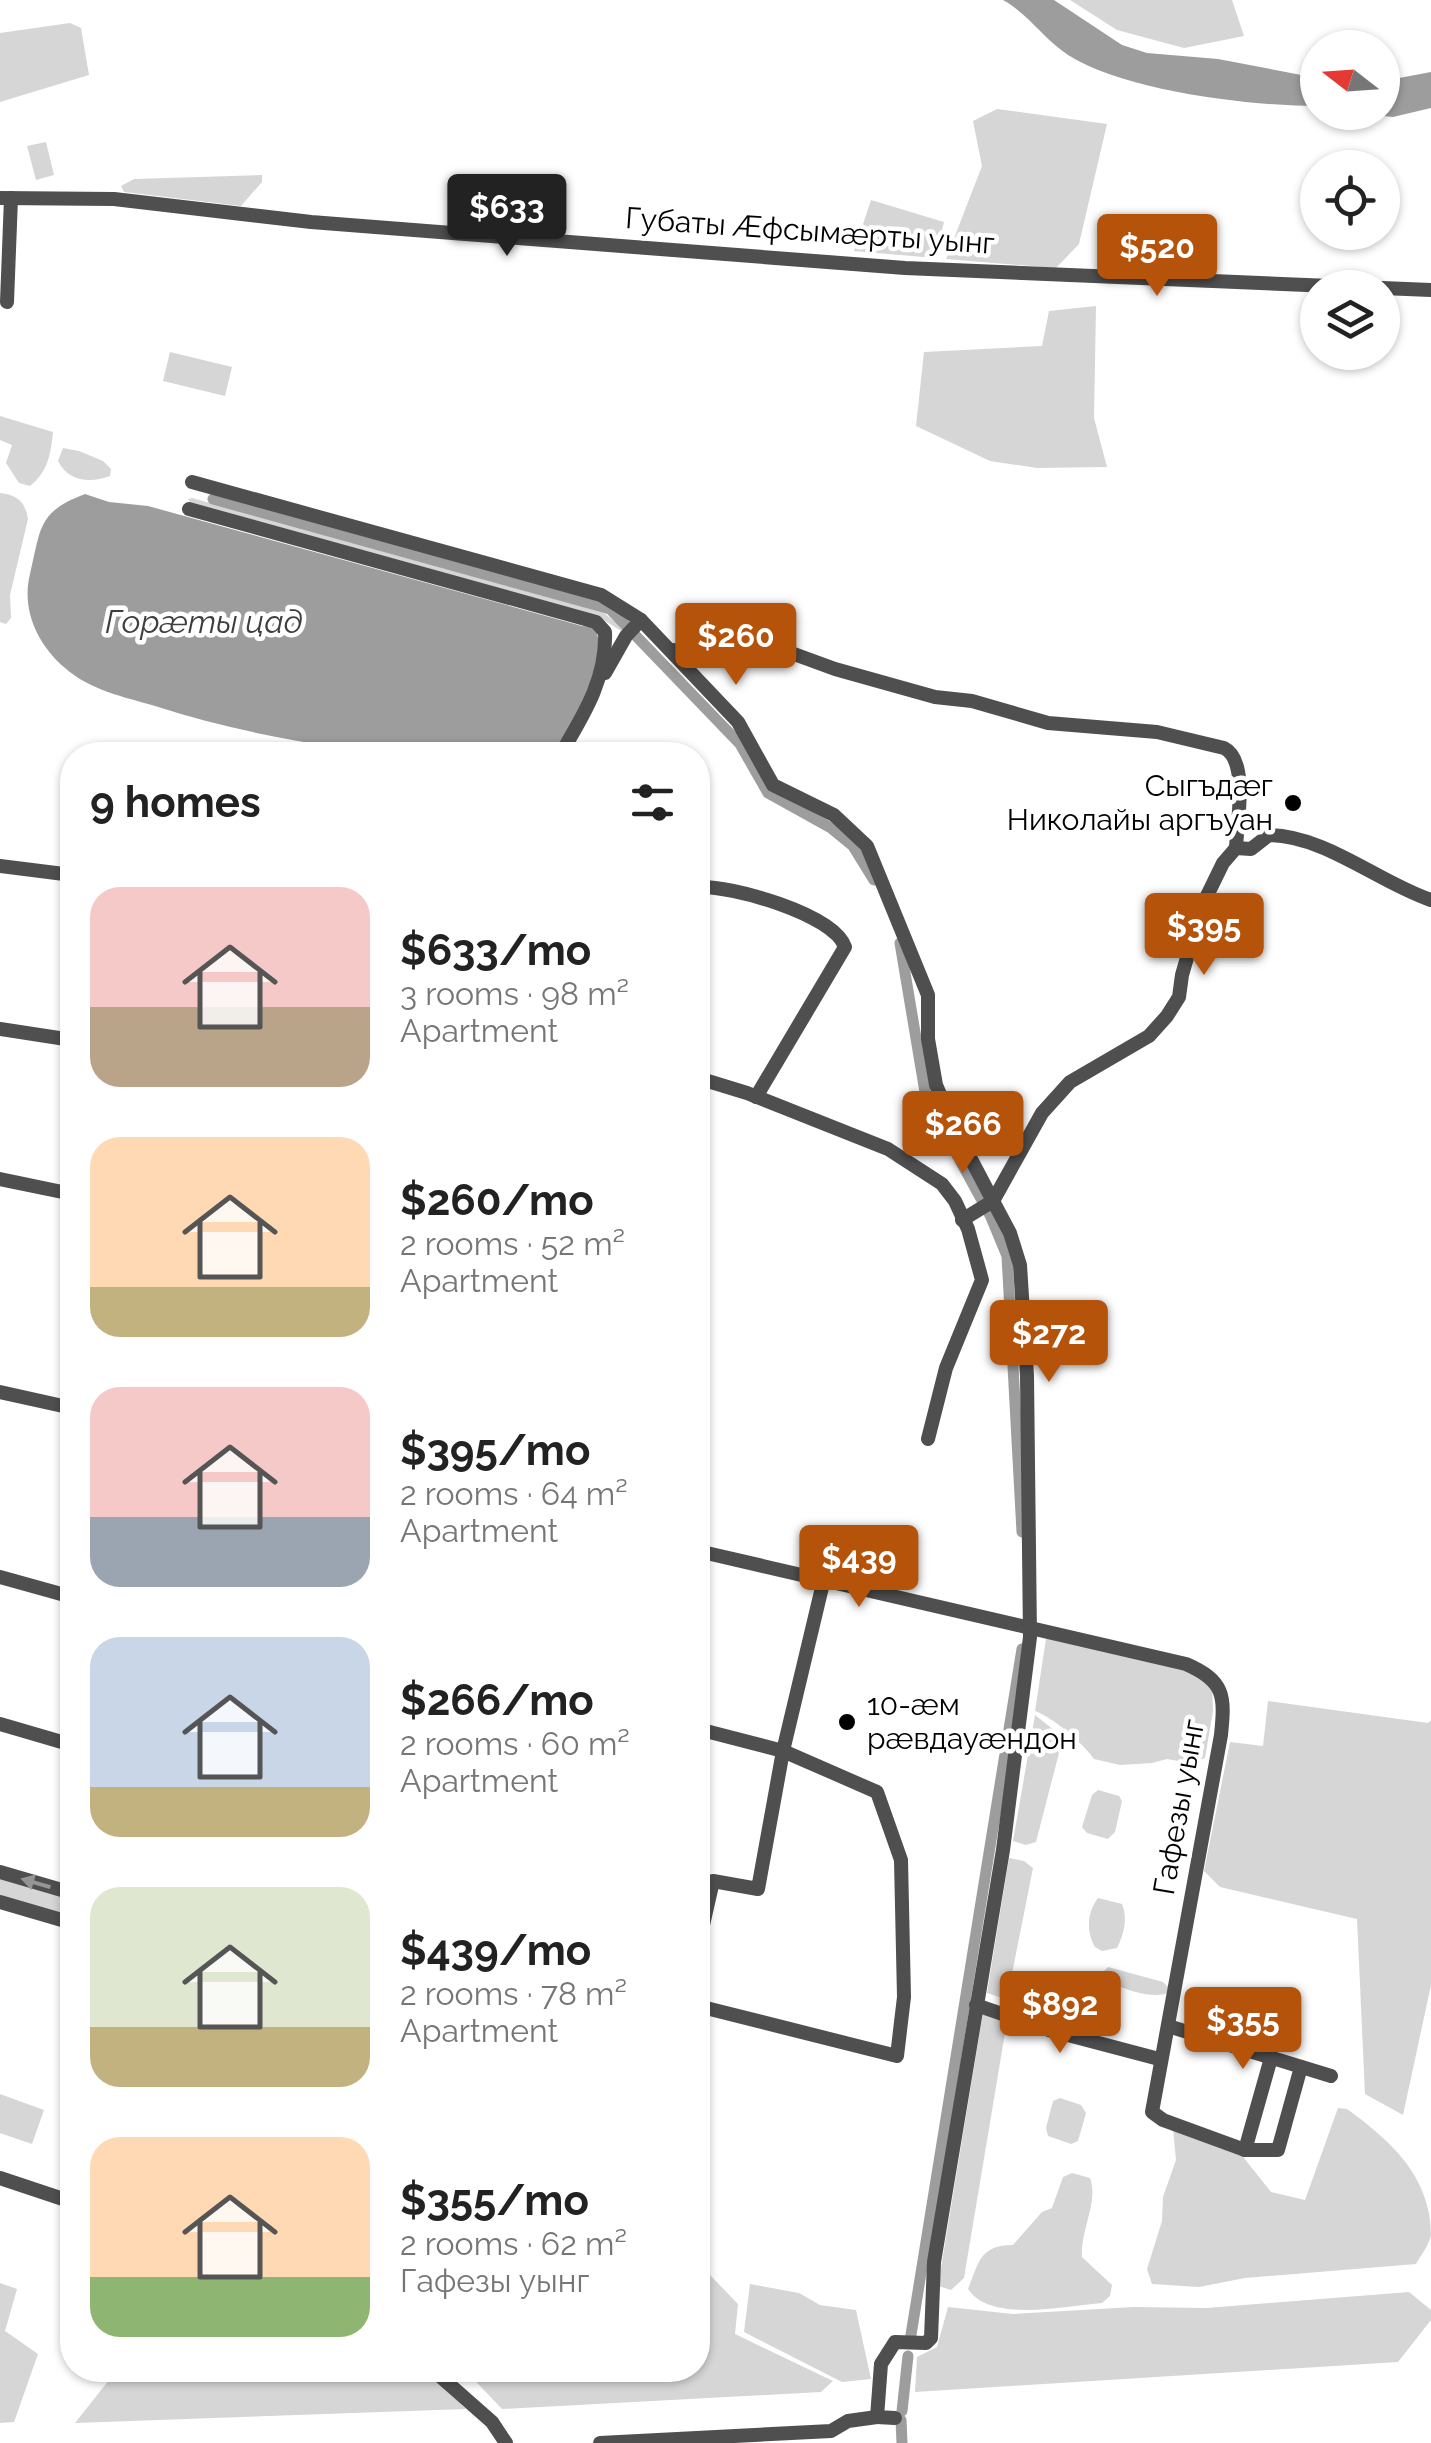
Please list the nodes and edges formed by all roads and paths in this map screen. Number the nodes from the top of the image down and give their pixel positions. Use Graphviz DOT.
graph roads {
  1 [pos="5,198"];
  2 [pos="1300,285"];
  3 [pos="1400,289"];
  4 [pos="1431,290"];
  5 [pos="7,302"];
  6 [pos="192,482"];
  7 [pos="189,508"];
  8 [pos="640,620"];
  9 [pos="670,650"];
  10 [pos="596,690"];
  11 [pos="567,742"];
  12 [pos="1236,848"];
  13 [pos="0,866"];
  14 [pos="60,874"];
  15 [pos="710,888"];
  16 [pos="1431,900"];
  17 [pos="0,1028"];
  18 [pos="60,1038"];
  19 [pos="710,1082"];
  20 [pos="756,1097"];
  21 [pos="0,1178"];
  22 [pos="60,1191"];
  23 [pos="991,1202"];
  24 [pos="966,1218"];
  25 [pos="0,1392"];
  26 [pos="60,1405"];
  27 [pos="928,1439"];
  28 [pos="710,1554"];
  29 [pos="0,1577"];
  30 [pos="824,1580"];
  31 [pos="60,1594"];
  32 [pos="1030,1626"];
  33 [pos="0,1724"];
  34 [pos="710,1732"];
  35 [pos="60,1741"];
  36 [pos="783,1751"];
  37 [pos="0,1872"];
  38 [pos="60,1890"];
  39 [pos="710,1890"];
  40 [pos="0,1902"];
  41 [pos="60,1920"];
  42 [pos="976,2005"];
  43 [pos="710,2012"];
  44 [pos="1168,2026"];
  45 [pos="1159,2058"];
  46 [pos="1271,2058"];
  47 [pos="1301,2067"];
  48 [pos="1332,2076"];
  49 [pos="1245,2150"];
  50 [pos="0,2178"];
  51 [pos="60,2198"];
  52 [pos="447,2382"];
  53 [pos="877,2417"];
  54 [pos="895,2418"];
  55 [pos="506,2443"];
  56 [pos="600,2443"];
  1 -- 2 [label="street, Губаты Æфсымæрты уынг"];
  1 -- 5 [label="street"];
  3 -- 4 [label="street, Губаты Æфсымæрты уынг"];
  6 -- 8 [label="street"];
  7 -- 10 [label="street"];
  8 -- 9 [label="street"];
  8 -- 10 [label="street"];
  9 -- 12 [label="street"];
  9 -- 23 [label="street"];
  10 -- 11 [label="street"];
  12 -- 16 [label="street"];
  12 -- 23 [label="street"];
  13 -- 14 [label="street"];
  15 -- 20 [label="street"];
  17 -- 18 [label="street"];
  19 -- 20 [label="street"];
  20 -- 24 [label="street"];
  21 -- 22 [label="street"];
  23 -- 24 [label="street"];
  23 -- 32 [label="street"];
  24 -- 27 [label="street"];
  25 -- 26 [label="street"];
  28 -- 30 [label="street, Гафезы уынг"];
  29 -- 31 [label="street"];
  30 -- 32 [label="street, Гафезы уынг"];
  30 -- 36 [label="street"];
  32 -- 42 [label="street"];
  32 -- 44 [label="street, Гафезы уынг"];
  33 -- 35 [label="street"];
  34 -- 36 [label="street"];
  36 -- 39 [label="street"];
  36 -- 43 [label="street"];
  38 -- 37 [label="street, one-way"];
  40 -- 41 [label="street"];
  42 -- 45 [label="street"];
  42 -- 53 [label="street"];
  44 -- 45 [label="street, Гафезы уынг"];
  44 -- 46 [label="street"];
  45 -- 49 [label="street, Гафезы уынг"];
  46 -- 47 [label="street"];
  46 -- 49 [label="street"];
  47 -- 48 [label="street"];
  47 -- 49 [label="street"];
  50 -- 51 [label="street"];
  52 -- 55 [label="street"];
  53 -- 54 [label="street"];
  53 -- 56 [label="street"];
}
